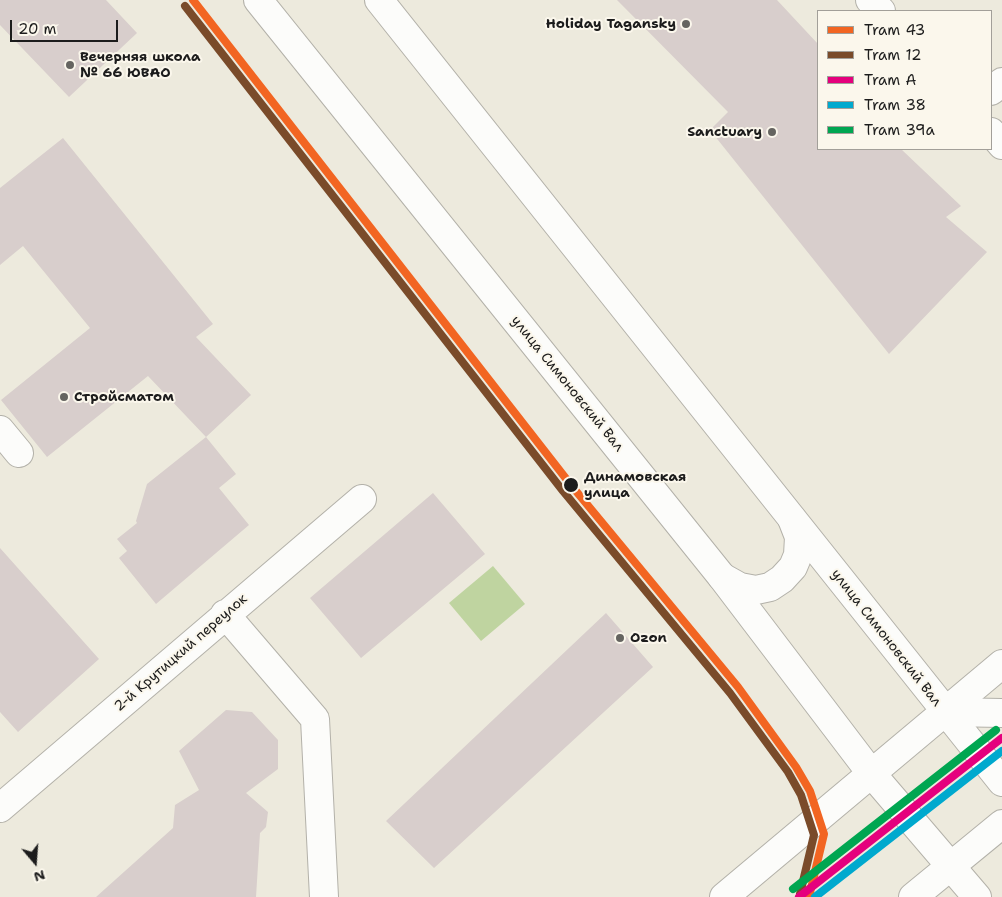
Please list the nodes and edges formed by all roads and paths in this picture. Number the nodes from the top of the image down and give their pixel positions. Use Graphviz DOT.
graph roads {
  1 [pos="258,0"];
  2 [pos="379,0"];
  3 [pos="870,0"];
  4 [pos="880,10"];
  5 [pos="1002,82"];
  6 [pos="992,90"];
  7 [pos="992,133"];
  8 [pos="1002,145"];
  9 [pos="0,430"];
  10 [pos="19,453"];
  11 [pos="362,499"];
  12 [pos="792,519"];
  13 [pos="722,577"];
  14 [pos="225,614"];
  15 [pos="1002,664"];
  16 [pos="946,712"];
  17 [pos="1002,712"];
  18 [pos="871,773"];
  19 [pos="1002,782"];
  20 [pos="0,808"];
  21 [pos="1002,824"];
  22 [pos="951,866"];
  23 [pos="324,897"];
  24 [pos="724,897"];
  25 [pos="913,897"];
  26 [pos="977,897"];
  1 -- 13 [label="main road, улица Симоновский Вал"];
  2 -- 12 [label="main road, улица Симоновский Вал"];
  3 -- 4 [label="main road"];
  5 -- 6 [label="main road"];
  7 -- 8 [label="main road"];
  9 -- 10 [label="main road"];
  11 -- 14 [label="main road, 2-й Крутицкий переулок"];
  12 -- 13 [label="main road"];
  12 -- 16 [label="main road, улица Симоновский Вал"];
  13 -- 18 [label="main road, улица Симоновский Вал"];
  14 -- 20 [label="main road, 2-й Крутицкий переулок"];
  14 -- 23 [label="main road"];
  15 -- 16 [label="main road"];
  16 -- 17 [label="main road"];
  16 -- 18 [label="main road"];
  16 -- 19 [label="main road, улица Симоновский Вал"];
  18 -- 22 [label="main road, улица Симоновский Вал"];
  18 -- 24 [label="main road"];
  21 -- 22 [label="main road"];
  22 -- 25 [label="main road"];
  22 -- 26 [label="main road, улица Симоновский Вал"];
}
